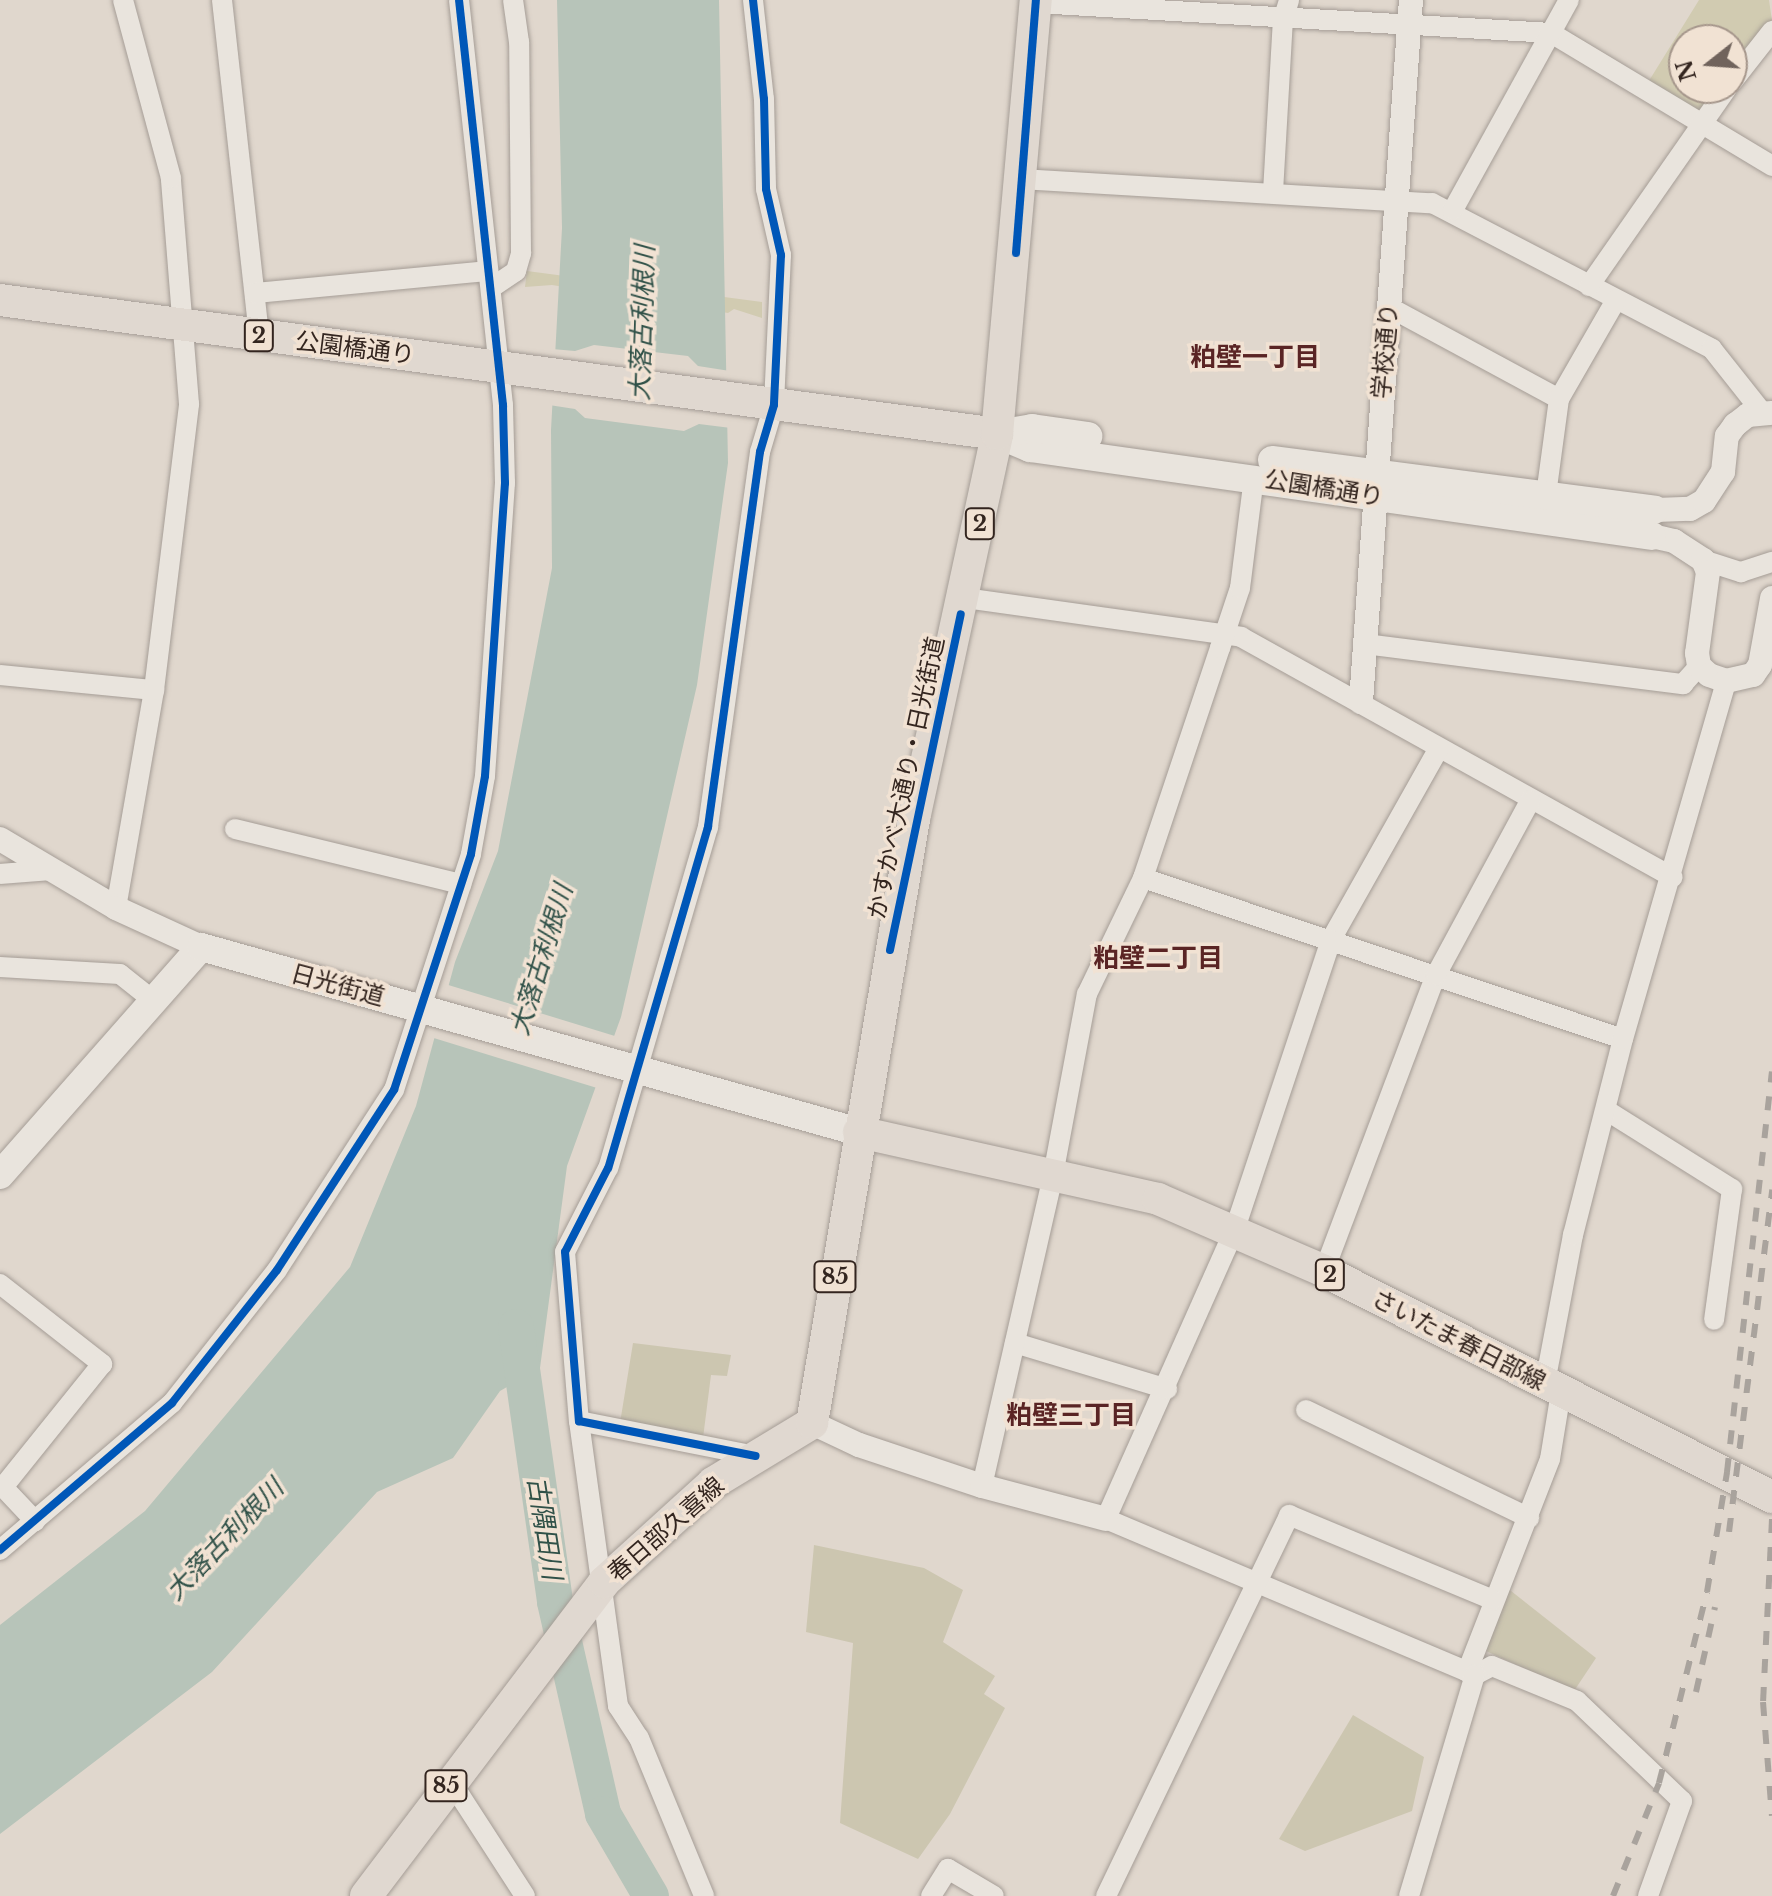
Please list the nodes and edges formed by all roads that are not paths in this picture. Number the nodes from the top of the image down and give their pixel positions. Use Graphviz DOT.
graph roads {
  1 [pos="123,0"];
  2 [pos="222,0"];
  3 [pos="459,0"];
  4 [pos="513,0"];
  5 [pos="753,0"];
  6 [pos="1569,0"];
  7 [pos="1036,1"];
  8 [pos="1286,10"];
  9 [pos="1410,12"];
  10 [pos="1772,31"];
  11 [pos="1551,33"];
  12 [pos="1748,62"];
  13 [pos="1715,104"];
  14 [pos="1700,123"];
  15 [pos="1772,166"];
  16 [pos="1022,179"];
  17 [pos="1273,192"];
  18 [pos="1396,200"];
  19 [pos="1453,210"];
  20 [pos="489,279"];
  21 [pos="1589,286"];
  22 [pos="255,293"];
  23 [pos="0,300"];
  24 [pos="1616,300"];
  25 [pos="1389,307"];
  26 [pos="183,326"];
  27 [pos="259,336"];
  28 [pos="508,368"];
  29 [pos="1559,399"];
  30 [pos="764,404"];
  31 [pos="1767,413"];
  32 [pos="997,434"];
  33 [pos="1254,477"];
  34 [pos="1373,484"];
  35 [pos="1546,495"];
  36 [pos="1654,523"];
  37 [pos="1703,560"];
  38 [pos="1772,562"];
  39 [pos="965,598"];
  40 [pos="1772,598"];
  41 [pos="1224,633"];
  42 [pos="1365,644"];
  43 [pos="1699,666"];
  44 [pos="0,675"];
  45 [pos="1726,681"];
  46 [pos="154,690"];
  47 [pos="1361,702"];
  48 [pos="1439,748"];
  49 [pos="1530,801"];
  50 [pos="235,829"];
  51 [pos="0,839"];
  52 [pos="51,870"];
  53 [pos="0,874"];
  54 [pos="1673,877"];
  55 [pos="1143,878"];
  56 [pos="461,884"];
  57 [pos="116,908"];
  58 [pos="1331,940"];
  59 [pos="201,947"];
  60 [pos="0,967"];
  61 [pos="1436,975"];
  62 [pos="154,1001"];
  63 [pos="425,1009"];
  64 [pos="1623,1039"];
  65 [pos="636,1068"];
  66 [pos="1606,1110"];
  67 [pos="859,1132"];
  68 [pos="0,1175"];
  69 [pos="1053,1175"];
  70 [pos="1234,1231"];
  71 [pos="1324,1271"];
  72 [pos="4,1296"];
  73 [pos="1714,1320"];
  74 [pos="1015,1343"];
  75 [pos="1553,1387"];
  76 [pos="1167,1389"];
  77 [pos="1306,1410"];
  78 [pos="579,1421"];
  79 [pos="812,1423"];
  80 [pos="756,1456"];
  81 [pos="982,1486"];
  82 [pos="1772,1497"];
  83 [pos="1529,1518"];
  84 [pos="1106,1519"];
  85 [pos="35,1521"];
  86 [pos="0,1550"];
  87 [pos="1260,1583"];
  88 [pos="598,1592"];
  89 [pos="1493,1600"];
  90 [pos="1471,1674"];
  91 [pos="450,1780"];
  92 [pos="366,1896"];
  93 [pos="525,1896"];
  94 [pos="704,1896"];
  95 [pos="931,1896"];
  96 [pos="994,1896"];
  97 [pos="1106,1896"];
  98 [pos="1409,1896"];
  99 [pos="1648,1896"];
  1 -- 26 [label="street"];
  2 -- 22 [label="street"];
  3 -- 20 [label="street"];
  4 -- 20 [label="street"];
  5 -- 30 [label="street"];
  6 -- 11 [label="street"];
  7 -- 8 [label="street"];
  7 -- 16 [label="main road, かすかべ大通り・日光街道 / 2"];
  8 -- 9 [label="street"];
  8 -- 17 [label="street"];
  9 -- 11 [label="street"];
  9 -- 18 [label="street, 学校通り"];
  10 -- 12 [label="street"];
  11 -- 14 [label="street"];
  11 -- 19 [label="street"];
  13 -- 14 [label="street"];
  14 -- 15 [label="street"];
  14 -- 21 [label="street"];
  16 -- 17 [label="street"];
  16 -- 32 [label="main road, かすかべ大通り・日光街道 / 2"];
  17 -- 18 [label="street"];
  18 -- 19 [label="street"];
  18 -- 25 [label="street, 学校通り"];
  19 -- 21 [label="street"];
  20 -- 22 [label="street"];
  20 -- 28 [label="street"];
  21 -- 24 [label="street"];
  22 -- 27 [label="street"];
  23 -- 26 [label="main road, 公園橋通り / 2"];
  24 -- 29 [label="street"];
  24 -- 31 [label="street"];
  25 -- 29 [label="street"];
  25 -- 34 [label="street, 学校通り"];
  26 -- 27 [label="main road, 公園橋通り / 2"];
  26 -- 46 [label="street"];
  27 -- 28 [label="main road, 公園橋通り / 2"];
  28 -- 30 [label="main road, 2"];
  28 -- 56 [label="street"];
  29 -- 35 [label="street"];
  30 -- 32 [label="main road, 公園橋通り / 2"];
  30 -- 65 [label="street"];
  31 -- 36 [label="street"];
  32 -- 33 [label="main road, 公園橋通り"];
  32 -- 34 [label="main road, 公園橋通り"];
  32 -- 39 [label="main road, かすかべ大通り・日光街道 / 2"];
  33 -- 34 [label="main road, 公園橋通り"];
  33 -- 41 [label="street"];
  34 -- 35 [label="main road, 公園橋通り"];
  34 -- 36 [label="main road, 公園橋通り"];
  34 -- 42 [label="street, 学校通り"];
  35 -- 36 [label="main road, 公園橋通り"];
  36 -- 37 [label="street"];
  37 -- 38 [label="street"];
  37 -- 43 [label="street"];
  39 -- 41 [label="street"];
  39 -- 67 [label="main road, かすかべ大通り・日光街道 / 2"];
  40 -- 45 [label="street"];
  41 -- 47 [label="street"];
  41 -- 55 [label="street"];
  42 -- 43 [label="street"];
  42 -- 47 [label="street, 学校通り"];
  43 -- 45 [label="street"];
  44 -- 46 [label="street"];
  45 -- 54 [label="street"];
  46 -- 57 [label="street"];
  47 -- 48 [label="street"];
  48 -- 49 [label="street"];
  48 -- 58 [label="street"];
  49 -- 54 [label="street"];
  49 -- 61 [label="street"];
  50 -- 56 [label="street"];
  51 -- 52 [label="street"];
  52 -- 53 [label="street"];
  52 -- 57 [label="street"];
  54 -- 64 [label="street"];
  55 -- 58 [label="street"];
  55 -- 69 [label="street"];
  56 -- 63 [label="street"];
  57 -- 59 [label="street"];
  58 -- 61 [label="street"];
  58 -- 70 [label="street"];
  59 -- 62 [label="main road"];
  59 -- 63 [label="main road, 日光街道"];
  60 -- 62 [label="street"];
  61 -- 64 [label="street"];
  61 -- 71 [label="street"];
  62 -- 68 [label="main road"];
  63 -- 65 [label="main road, 日光街道"];
  63 -- 85 [label="street"];
  64 -- 66 [label="street"];
  65 -- 67 [label="main road, 日光街道"];
  65 -- 78 [label="street"];
  66 -- 73 [label="street"];
  66 -- 75 [label="street"];
  67 -- 69 [label="main road, さいたま春日部線 / 2"];
  67 -- 79 [label="main road, 85"];
  69 -- 70 [label="main road, さいたま春日部線 / 2"];
  69 -- 74 [label="street"];
  70 -- 71 [label="main road, さいたま春日部線 / 2"];
  70 -- 76 [label="street"];
  71 -- 75 [label="main road, さいたま春日部線 / 2"];
  72 -- 85 [label="street"];
  74 -- 76 [label="street"];
  74 -- 81 [label="street"];
  75 -- 82 [label="main road, さいたま春日部線 / 2"];
  75 -- 83 [label="street"];
  76 -- 84 [label="street"];
  77 -- 83 [label="street"];
  78 -- 80 [label="street"];
  78 -- 88 [label="street"];
  79 -- 80 [label="main road, 春日部久喜線 / 85"];
  79 -- 81 [label="street"];
  80 -- 88 [label="main road, 春日部久喜線 / 85"];
  81 -- 84 [label="street"];
  83 -- 89 [label="street"];
  84 -- 87 [label="street"];
  85 -- 86 [label="street"];
  87 -- 89 [label="street"];
  87 -- 90 [label="street"];
  87 -- 97 [label="street"];
  88 -- 91 [label="main road, 春日部久喜線 / 85"];
  88 -- 94 [label="street"];
  89 -- 90 [label="street"];
  90 -- 98 [label="street"];
  90 -- 99 [label="street"];
  91 -- 92 [label="main road, 春日部久喜線 / 85"];
  91 -- 93 [label="street"];
  95 -- 96 [label="street"];
}
